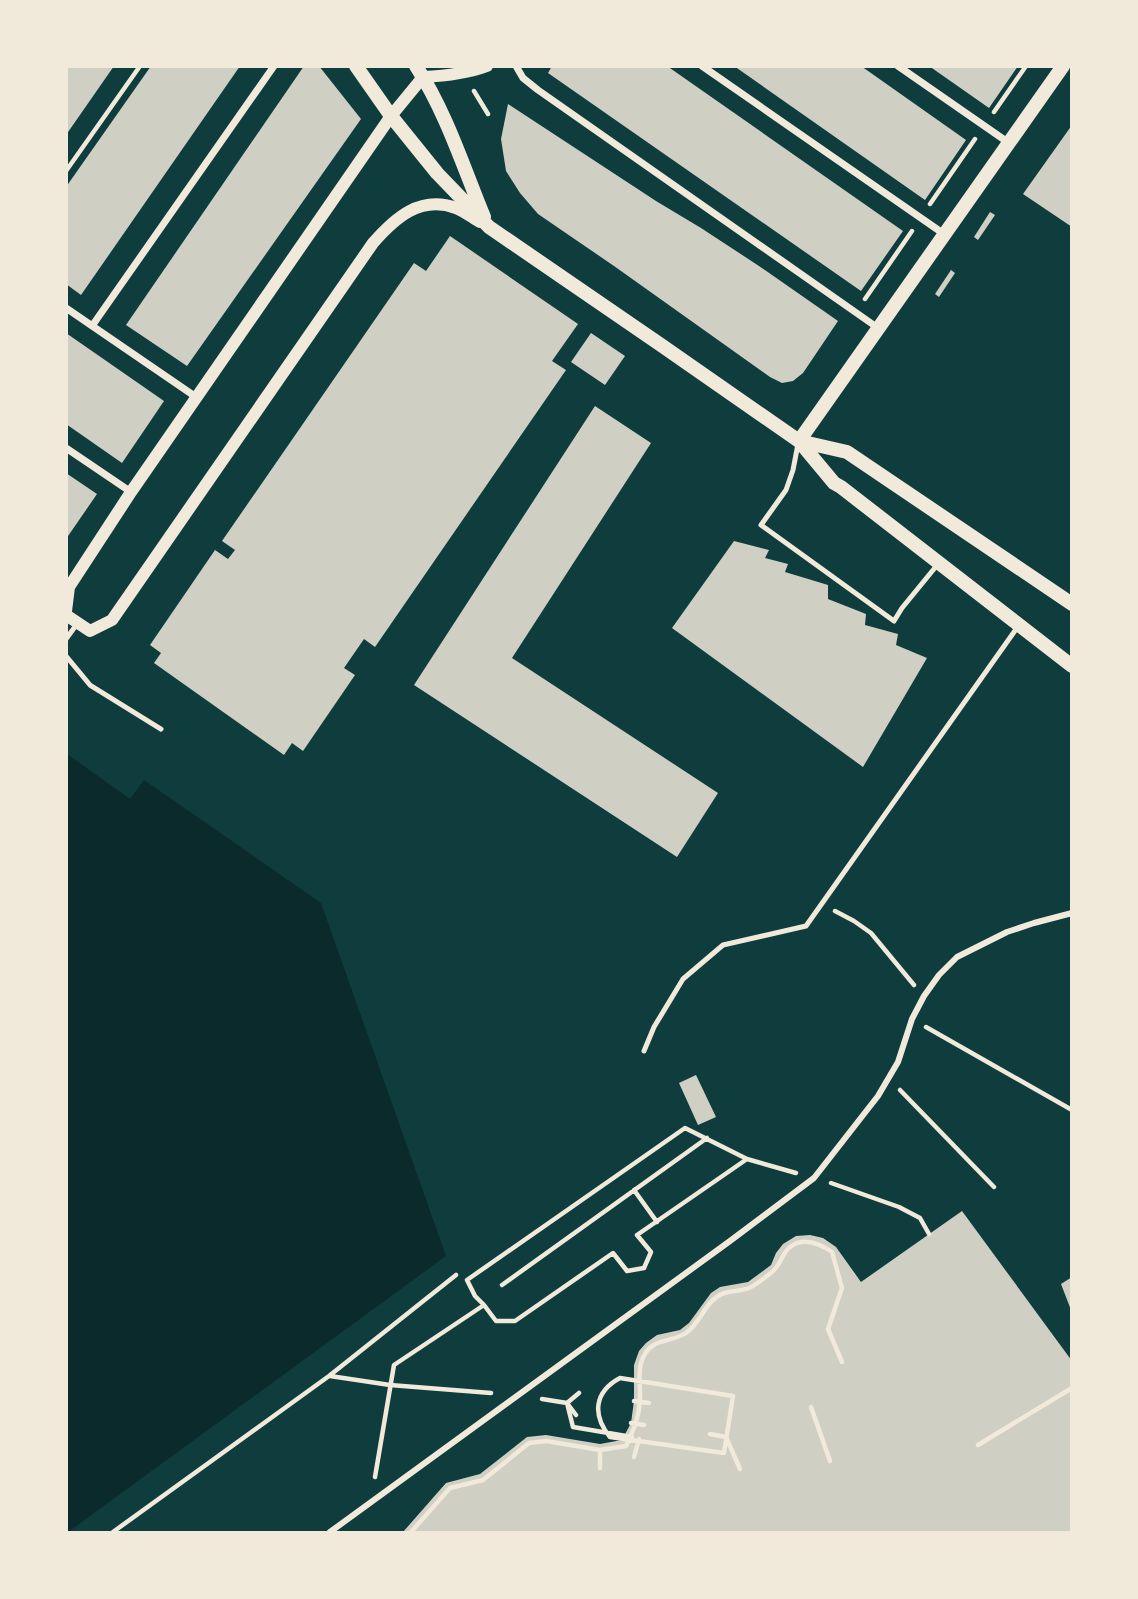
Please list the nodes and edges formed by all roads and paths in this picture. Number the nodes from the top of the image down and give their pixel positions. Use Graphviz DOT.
graph roads {
  1 [pos="140,66"];
  2 [pos="274,66"];
  3 [pos="356,66"];
  4 [pos="487,66"];
  5 [pos="516,66"];
  6 [pos="702,66"];
  7 [pos="898,66"];
  8 [pos="1026,66"];
  9 [pos="1063,66"];
  10 [pos="419,72"];
  11 [pos="391,116"];
  12 [pos="984,126"];
  13 [pos="1009,143"];
  14 [pos="66,171"];
  15 [pos="920,218"];
  16 [pos="489,228"];
  17 [pos="945,235"];
  18 [pos="66,308"];
  19 [pos="856,312"];
  20 [pos="92,326"];
  21 [pos="879,328"];
  22 [pos="196,397"];
  23 [pos="799,441"];
  24 [pos="66,448"];
  25 [pos="131,492"];
  26 [pos="938,564"];
  27 [pos="68,587"];
  28 [pos="1072,604"];
  29 [pos="70,616"];
  30 [pos="1019,625"];
  31 [pos="66,639"];
  32 [pos="66,656"];
  33 [pos="1072,666"];
  34 [pos="161,729"];
  35 [pos="834,911"];
  36 [pos="1072,913"];
  37 [pos="924,996"];
  38 [pos="912,1019"];
  39 [pos="644,1051"];
  40 [pos="889,1079"];
  41 [pos="1072,1110"];
  42 [pos="707,1139"];
  43 [pos="747,1159"];
  44 [pos="814,1178"];
  45 [pos="995,1187"];
  46 [pos="635,1191"];
  47 [pos="657,1222"];
  48 [pos="929,1234"];
  49 [pos="456,1275"];
  50 [pos="502,1286"];
  51 [pos="484,1306"];
  52 [pos="842,1363"];
  53 [pos="329,1376"];
  54 [pos="390,1385"];
  55 [pos="1072,1388"];
  56 [pos="579,1393"];
  57 [pos="518,1395"];
  58 [pos="634,1401"];
  59 [pos="640,1402"];
  60 [pos="566,1403"];
  61 [pos="649,1403"];
  62 [pos="811,1407"];
  63 [pos="576,1415"];
  64 [pos="634,1424"];
  65 [pos="644,1425"];
  66 [pos="710,1434"];
  67 [pos="726,1437"];
  68 [pos="625,1446"];
  69 [pos="978,1446"];
  70 [pos="600,1450"];
  71 [pos="831,1461"];
  72 [pos="600,1468"];
  73 [pos="740,1469"];
  74 [pos="372,1502"];
  75 [pos="113,1532"];
  76 [pos="330,1532"];
  77 [pos="411,1532"];
  1 -- 14 [label="path"];
  2 -- 20 [label="street"];
  3 -- 11 [label="main road"];
  4 -- 10 [label="street"];
  5 -- 19 [label="street"];
  6 -- 15 [label="street"];
  7 -- 12 [label="street"];
  8 -- 12 [label="path"];
  9 -- 13 [label="main road"];
  10 -- 11 [label="street"];
  10 -- 16 [label="main road"];
  11 -- 16 [label="main road"];
  11 -- 22 [label="street"];
  12 -- 13 [label="street"];
  12 -- 15 [label="path"];
  13 -- 17 [label="main road"];
  15 -- 17 [label="street"];
  15 -- 19 [label="path"];
  16 -- 23 [label="main road"];
  16 -- 29 [label="street"];
  17 -- 21 [label="main road"];
  18 -- 20 [label="street"];
  19 -- 21 [label="street"];
  20 -- 22 [label="street"];
  21 -- 23 [label="main road"];
  22 -- 25 [label="street"];
  23 -- 26 [label="main road"];
  23 -- 26 [label="lane"];
  23 -- 28 [label="main road"];
  24 -- 25 [label="street"];
  25 -- 27 [label="street"];
  26 -- 30 [label="main road"];
  27 -- 29 [label="street"];
  29 -- 31 [label="lane"];
  30 -- 33 [label="main road"];
  30 -- 39 [label="lane"];
  32 -- 34 [label="lane"];
  35 -- 37 [label="path"];
  36 -- 37 [label="street"];
  37 -- 38 [label="street"];
  38 -- 40 [label="street"];
  38 -- 41 [label="path"];
  40 -- 44 [label="street"];
  40 -- 45 [label="path"];
  42 -- 43 [label="path"];
  42 -- 46 [label="path"];
  42 -- 51 [label="path"];
  43 -- 44 [label="path"];
  43 -- 47 [label="path"];
  44 -- 48 [label="path"];
  44 -- 57 [label="street"];
  46 -- 47 [label="path"];
  46 -- 50 [label="path"];
  47 -- 51 [label="path"];
  49 -- 53 [label="path"];
  51 -- 54 [label="path"];
  52 -- 59 [label="path"];
  53 -- 54 [label="path"];
  53 -- 75 [label="path"];
  54 -- 57 [label="path"];
  54 -- 74 [label="path"];
  55 -- 69 [label="path"];
  56 -- 60 [label="path"];
  57 -- 60 [label="path"];
  57 -- 74 [label="street"];
  58 -- 59 [label="path"];
  59 -- 61 [label="path"];
  59 -- 64 [label="path"];
  60 -- 63 [label="path"];
  60 -- 68 [label="path"];
  62 -- 71 [label="path"];
  64 -- 65 [label="path"];
  64 -- 68 [label="path"];
  66 -- 67 [label="path"];
  67 -- 67 [label="path"];
  67 -- 73 [label="path"];
  68 -- 70 [label="path"];
  70 -- 72 [label="path"];
  70 -- 77 [label="path"];
  74 -- 76 [label="street"];
}
